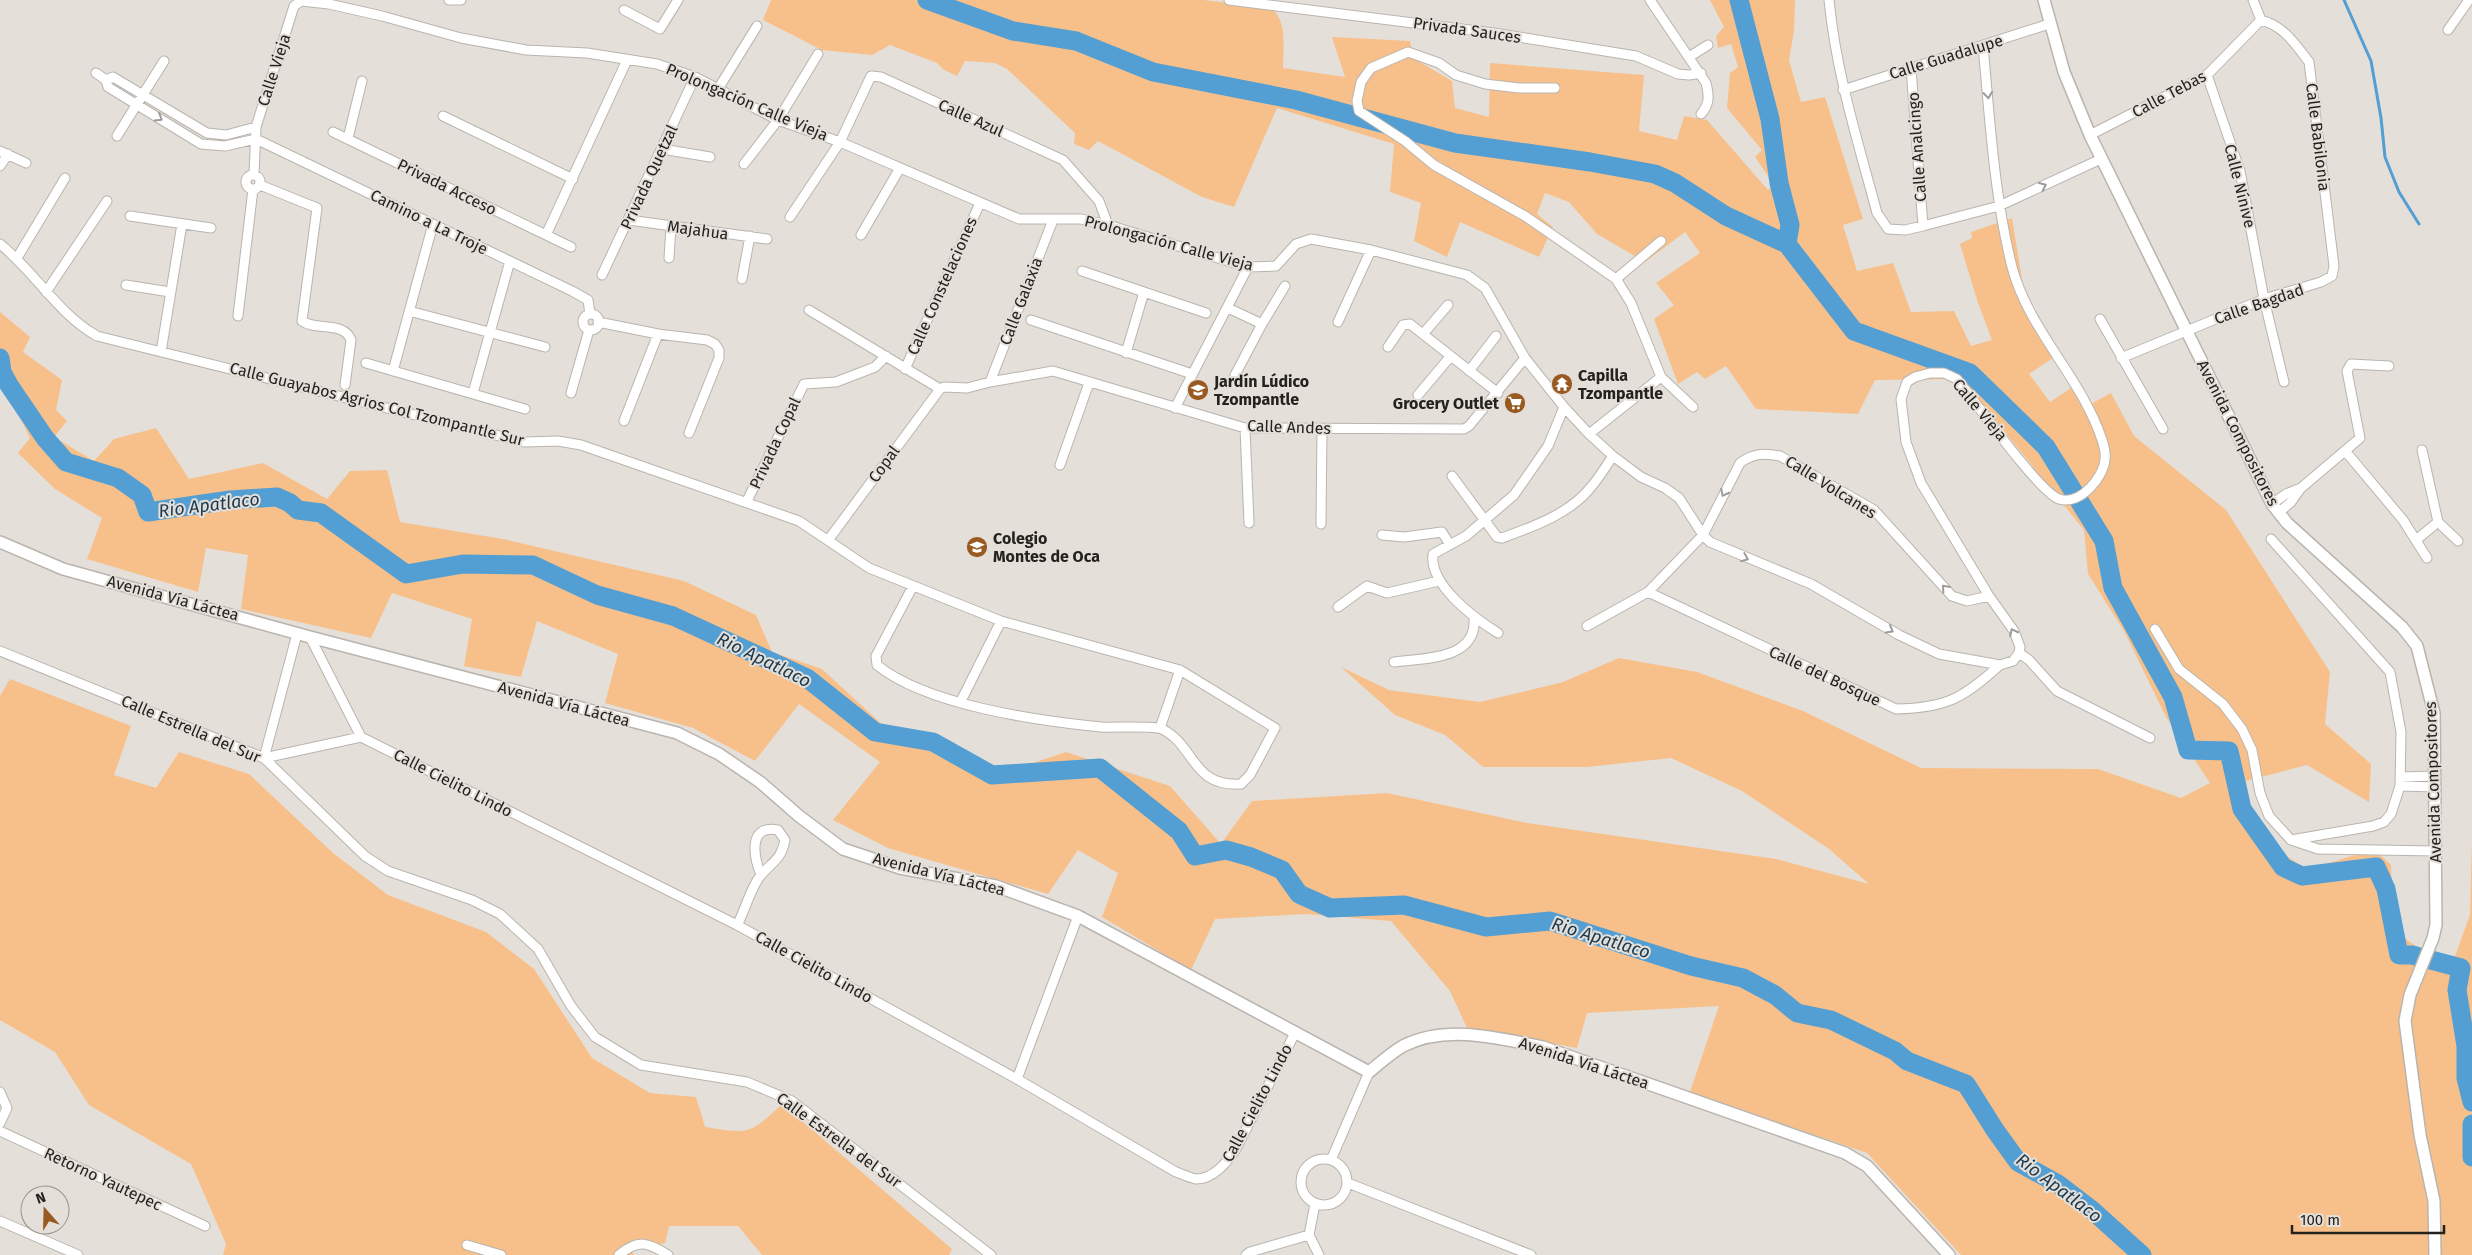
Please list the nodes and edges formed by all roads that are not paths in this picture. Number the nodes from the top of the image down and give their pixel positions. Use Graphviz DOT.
graph roads {
  1 [pos="449,0"];
  2 [pos="461,0"];
  3 [pos="678,0"];
  4 [pos="1229,0"];
  5 [pos="1650,0"];
  6 [pos="1829,0"];
  7 [pos="2044,0"];
  8 [pos="2253,0"];
  9 [pos="2469,0"];
  10 [pos="298,2"];
  11 [pos="330,2"];
  12 [pos="624,10"];
  13 [pos="2261,20"];
  14 [pos="2049,24"];
  15 [pos="757,26"];
  16 [pos="2448,30"];
  17 [pos="1708,45"];
  18 [pos="1983,46"];
  19 [pos="818,54"];
  20 [pos="1689,56"];
  21 [pos="627,60"];
  22 [pos="164,61"];
  23 [pos="1911,68"];
  24 [pos="96,73"];
  25 [pos="1701,73"];
  26 [pos="2207,75"];
  27 [pos="695,77"];
  28 [pos="106,80"];
  29 [pos="362,81"];
  30 [pos="1555,88"];
  31 [pos="718,89"];
  32 [pos="1843,90"];
  33 [pos="143,94"];
  34 [pos="137,104"];
  35 [pos="1701,114"];
  36 [pos="443,116"];
  37 [pos="778,120"];
  38 [pos="256,127"];
  39 [pos="333,132"];
  40 [pos="2090,135"];
  41 [pos="117,136"];
  42 [pos="218,136"];
  43 [pos="348,138"];
  44 [pos="256,139"];
  45 [pos="840,142"];
  46 [pos="216,146"];
  47 [pos="662,149"];
  48 [pos="4,152"];
  49 [pos="710,158"];
  50 [pos="2101,159"];
  51 [pos="26,163"];
  52 [pos="744,164"];
  53 [pos="0,166"];
  54 [pos="900,168"];
  55 [pos="65,178"];
  56 [pos="574,179"];
  57 [pos="256,187"];
  58 [pos="107,201"];
  59 [pos="980,203"];
  60 [pos="1999,206"];
  61 [pos="130,216"];
  62 [pos="790,218"];
  63 [pos="629,220"];
  64 [pos="1052,220"];
  65 [pos="182,224"];
  66 [pos="433,224"];
  67 [pos="1108,225"];
  68 [pos="671,226"];
  69 [pos="1923,226"];
  70 [pos="211,228"];
  71 [pos="546,235"];
  72 [pos="861,235"];
  73 [pos="750,236"];
  74 [pos="767,239"];
  75 [pos="1661,241"];
  76 [pos="0,244"];
  77 [pos="571,247"];
  78 [pos="1371,250"];
  79 [pos="17,258"];
  80 [pos="669,258"];
  81 [pos="510,261"];
  82 [pos="1248,267"];
  83 [pos="1082,271"];
  84 [pos="602,275"];
  85 [pos="2332,276"];
  86 [pos="742,279"];
  87 [pos="1616,279"];
  88 [pos="126,284"];
  89 [pos="1285,286"];
  90 [pos="46,292"];
  91 [pos="170,292"];
  92 [pos="1144,292"];
  93 [pos="2264,299"];
  94 [pos="1448,305"];
  95 [pos="1228,308"];
  96 [pos="809,310"];
  97 [pos="409,311"];
  98 [pos="1206,313"];
  99 [pos="590,314"];
  100 [pos="238,316"];
  101 [pos="2100,319"];
  102 [pos="1031,320"];
  103 [pos="598,322"];
  104 [pos="1338,322"];
  105 [pos="1262,324"];
  106 [pos="589,330"];
  107 [pos="2186,330"];
  108 [pos="490,333"];
  109 [pos="658,334"];
  110 [pos="1423,334"];
  111 [pos="1496,336"];
  112 [pos="545,347"];
  113 [pos="1388,347"];
  114 [pos="161,352"];
  115 [pos="1126,353"];
  116 [pos="886,356"];
  117 [pos="1450,357"];
  118 [pos="1525,358"];
  119 [pos="2121,358"];
  120 [pos="366,363"];
  121 [pos="2389,366"];
  122 [pos="905,369"];
  123 [pos="393,371"];
  124 [pos="1469,371"];
  125 [pos="1192,374"];
  126 [pos="1235,375"];
  127 [pos="1661,377"];
  128 [pos="990,382"];
  129 [pos="2284,382"];
  130 [pos="1089,383"];
  131 [pos="345,385"];
  132 [pos="940,389"];
  133 [pos="473,393"];
  134 [pos="571,393"];
  135 [pos="1498,393"];
  136 [pos="1418,395"];
  137 [pos="1693,407"];
  138 [pos="1175,408"];
  139 [pos="1564,408"];
  140 [pos="525,409"];
  141 [pos="624,421"];
  142 [pos="1245,428"];
  143 [pos="1322,429"];
  144 [pos="2163,429"];
  145 [pos="689,433"];
  146 [pos="1589,434"];
  147 [pos="2422,450"];
  148 [pos="2346,452"];
  149 [pos="1613,456"];
  150 [pos="1060,465"];
  151 [pos="1452,476"];
  152 [pos="748,501"];
  153 [pos="2275,508"];
  154 [pos="1485,520"];
  155 [pos="2438,522"];
  156 [pos="1249,523"];
  157 [pos="1321,524"];
  158 [pos="1382,534"];
  159 [pos="1703,535"];
  160 [pos="2271,539"];
  161 [pos="829,540"];
  162 [pos="2416,540"];
  163 [pos="2458,541"];
  164 [pos="0,542"];
  165 [pos="1450,545"];
  166 [pos="2427,558"];
  167 [pos="1439,581"];
  168 [pos="912,586"];
  169 [pos="1648,592"];
  170 [pos="1989,596"];
  171 [pos="1338,607"];
  172 [pos="1474,618"];
  173 [pos="1002,621"];
  174 [pos="1587,626"];
  175 [pos="2155,629"];
  176 [pos="1498,633"];
  177 [pos="297,634"];
  178 [pos="310,637"];
  179 [pos="0,651"];
  180 [pos="2019,653"];
  181 [pos="1394,662"];
  182 [pos="2000,665"];
  183 [pos="1180,670"];
  184 [pos="961,702"];
  185 [pos="1160,728"];
  186 [pos="361,737"];
  187 [pos="2150,738"];
  188 [pos="264,758"];
  189 [pos="2400,777"];
  190 [pos="2436,782"];
  191 [pos="2400,786"];
  192 [pos="2291,840"];
  193 [pos="2436,851"];
  194 [pos="760,875"];
  195 [pos="1078,916"];
  196 [pos="737,925"];
  197 [pos="1295,1032"];
  198 [pos="1369,1072"];
  199 [pos="1017,1079"];
  200 [pos="2,1095"];
  201 [pos="0,1123"];
  202 [pos="0,1131"];
  203 [pos="1332,1160"];
  204 [pos="1348,1183"];
  205 [pos="1315,1204"];
  206 [pos="0,1221"];
  207 [pos="205,1226"];
  208 [pos="1309,1235"];
  209 [pos="467,1245"];
  210 [pos="78,1255"];
  211 [pos="501,1255"];
  212 [pos="619,1255"];
  213 [pos="668,1255"];
  214 [pos="991,1255"];
  215 [pos="1246,1255"];
  216 [pos="1319,1255"];
  217 [pos="1530,1255"];
  218 [pos="1949,1255"];
  219 [pos="2435,1255"];
  1 -- 2 [label="street"];
  3 -- 12 [label="street"];
  4 -- 25 [label="street, Privada Sauces"];
  5 -- 20 [label="street"];
  6 -- 32 [label="street"];
  7 -- 14 [label="street, Avenida Compositores"];
  8 -- 13 [label="street"];
  9 -- 16 [label="street"];
  10 -- 11 [label="street, Prolongación Calle Vieja"];
  10 -- 38 [label="street, Calle Vieja"];
  11 -- 21 [label="street, Prolongación Calle Vieja"];
  13 -- 26 [label="street, Calle Tebas"];
  13 -- 85 [label="street, Calle Babilonia"];
  14 -- 18 [label="street, Calle Guadalupe"];
  14 -- 40 [label="street, Avenida Compositores"];
  15 -- 31 [label="street"];
  17 -- 20 [label="street"];
  18 -- 23 [label="street, Calle Guadalupe"];
  18 -- 60 [label="street, Calle Vieja, one-way"];
  19 -- 37 [label="street"];
  20 -- 25 [label="street"];
  21 -- 27 [label="street, Prolongación Calle Vieja"];
  21 -- 56 [label="street"];
  22 -- 33 [label="street"];
  23 -- 32 [label="street, Calle Guadalupe"];
  23 -- 69 [label="street, Calle Analcingo"];
  24 -- 28 [label="street"];
  25 -- 35 [label="street"];
  26 -- 40 [label="street, Calle Tebas"];
  26 -- 93 [label="street, Calle Nínive"];
  27 -- 31 [label="street, Prolongación Calle Vieja"];
  27 -- 47 [label="street, Privada Quetzal"];
  28 -- 33 [label="street"];
  28 -- 34 [label="street"];
  29 -- 43 [label="street"];
  30 -- 87 [label="street"];
  31 -- 37 [label="street, Prolongación Calle Vieja"];
  32 -- 69 [label="street"];
  33 -- 34 [label="street"];
  33 -- 42 [label="street"];
  34 -- 41 [label="street"];
  34 -- 46 [label="street, one-way"];
  36 -- 56 [label="street"];
  37 -- 45 [label="street, Prolongación Calle Vieja"];
  37 -- 52 [label="street"];
  38 -- 42 [label="street"];
  38 -- 44 [label="street, Calle Vieja"];
  39 -- 43 [label="street, Privada Acceso"];
  40 -- 50 [label="street, Avenida Compositores"];
  42 -- 46 [label="street"];
  43 -- 71 [label="street, Privada Acceso"];
  44 -- 46 [label="street"];
  44 -- 57 [label="street, Calle Vieja"];
  44 -- 66 [label="street, Camino a La Troje"];
  45 -- 54 [label="street, Prolongación Calle Vieja"];
  45 -- 62 [label="street"];
  45 -- 67 [label="street, Calle Azul"];
  47 -- 49 [label="street"];
  47 -- 63 [label="street, Privada Quetzal"];
  48 -- 51 [label="street"];
  48 -- 53 [label="street"];
  60 -- 50 [label="street, one-way"];
  50 -- 107 [label="street, Avenida Compositores"];
  54 -- 59 [label="street, Prolongación Calle Vieja"];
  54 -- 72 [label="street"];
  55 -- 79 [label="street"];
  56 -- 71 [label="street"];
  57 -- 100 [label="street"];
  57 -- 131 [label="street"];
  58 -- 90 [label="street"];
  59 -- 64 [label="street, Prolongación Calle Vieja"];
  59 -- 122 [label="street, Calle Constelaciones"];
  60 -- 69 [label="street"];
  60 -- 170 [label="street, Calle Vieja"];
  61 -- 65 [label="street"];
  63 -- 68 [label="street, Majahua"];
  63 -- 84 [label="street, Privada Quetzal"];
  64 -- 67 [label="street, Prolongación Calle Vieja"];
  64 -- 128 [label="street, Calle Galaxia"];
  65 -- 70 [label="street"];
  65 -- 91 [label="street"];
  66 -- 81 [label="street, Camino a La Troje"];
  66 -- 97 [label="street"];
  67 -- 82 [label="street, Prolongación Calle Vieja"];
  68 -- 73 [label="street, Majahua"];
  68 -- 80 [label="street"];
  71 -- 77 [label="street, Privada Acceso"];
  73 -- 74 [label="street, Majahua"];
  73 -- 86 [label="street"];
  75 -- 87 [label="street"];
  76 -- 79 [label="street, Calle Guayabos Agrios Col Tzompantle Sur"];
  78 -- 82 [label="street, Prolongación Calle Vieja"];
  78 -- 104 [label="street"];
  78 -- 118 [label="street, Prolongación Calle Vieja"];
  79 -- 90 [label="street, Calle Guayabos Agrios Col Tzompantle Sur"];
  81 -- 99 [label="street, Camino a La Troje"];
  81 -- 108 [label="street"];
  82 -- 95 [label="street"];
  83 -- 92 [label="street"];
  85 -- 93 [label="street, Calle Bagdad"];
  87 -- 127 [label="street"];
  88 -- 91 [label="street"];
  89 -- 105 [label="street"];
  90 -- 114 [label="street, Calle Guayabos Agrios Col Tzompantle Sur"];
  91 -- 114 [label="street"];
  92 -- 98 [label="street"];
  92 -- 115 [label="street"];
  93 -- 107 [label="street, Calle Bagdad"];
  93 -- 129 [label="street, Calle Nínive"];
  94 -- 110 [label="street"];
  95 -- 105 [label="street"];
  95 -- 125 [label="street"];
  96 -- 116 [label="street"];
  97 -- 108 [label="street"];
  97 -- 123 [label="street"];
  99 -- 103 [label="street"];
  99 -- 106 [label="street"];
  101 -- 119 [label="street"];
  102 -- 115 [label="street"];
  103 -- 106 [label="street"];
  103 -- 109 [label="street"];
  105 -- 126 [label="street"];
  106 -- 134 [label="street"];
  107 -- 119 [label="street, Calle Bagdad"];
  107 -- 153 [label="street, Avenida Compositores"];
  108 -- 112 [label="street"];
  108 -- 133 [label="street"];
  109 -- 141 [label="street"];
  109 -- 145 [label="street"];
  110 -- 113 [label="street"];
  110 -- 117 [label="street"];
  111 -- 124 [label="street"];
  114 -- 152 [label="street, Calle Guayabos Agrios Col Tzompantle Sur"];
  115 -- 125 [label="street"];
  116 -- 122 [label="street"];
  116 -- 152 [label="street, Privada Copal"];
  117 -- 124 [label="street"];
  117 -- 136 [label="street"];
  118 -- 135 [label="street, Calle Andes"];
  118 -- 139 [label="street, Prolongación Calle Vieja"];
  119 -- 144 [label="street"];
  120 -- 123 [label="street"];
  121 -- 148 [label="street"];
  122 -- 132 [label="street"];
  123 -- 133 [label="street"];
  124 -- 135 [label="street"];
  125 -- 138 [label="street"];
  127 -- 137 [label="street"];
  127 -- 146 [label="street"];
  128 -- 130 [label="street, Calle Andes"];
  128 -- 132 [label="street, Calle Andes"];
  130 -- 138 [label="street, Calle Andes"];
  130 -- 150 [label="street"];
  132 -- 161 [label="street, Copal"];
  133 -- 140 [label="street"];
  135 -- 143 [label="street, Calle Andes"];
  138 -- 142 [label="street, Calle Andes"];
  139 -- 146 [label="street, Prolongación Calle Vieja"];
  139 -- 154 [label="street"];
  142 -- 143 [label="street, Calle Andes"];
  142 -- 156 [label="street"];
  143 -- 157 [label="street"];
  146 -- 149 [label="street, Prolongación Calle Vieja"];
  147 -- 155 [label="street"];
  148 -- 153 [label="street"];
  148 -- 162 [label="street"];
  149 -- 154 [label="street"];
  149 -- 159 [label="street, Prolongación Calle Vieja"];
  151 -- 154 [label="street"];
  152 -- 161 [label="street, Calle Guayabos Agrios Col Tzompantle Sur"];
  153 -- 190 [label="street, Avenida Compositores"];
  154 -- 165 [label="street"];
  155 -- 162 [label="street"];
  155 -- 163 [label="street"];
  158 -- 165 [label="street"];
  159 -- 169 [label="street, Calle Volcanes"];
  170 -- 159 [label="street, Calle Volcanes, one-way"];
  159 -- 182 [label="street, one-way"];
  160 -- 189 [label="street"];
  161 -- 168 [label="street, Calle Guayabos Agrios Col Tzompantle Sur"];
  162 -- 166 [label="street"];
  164 -- 177 [label="street, Avenida Vía Láctea"];
  165 -- 167 [label="street"];
  167 -- 171 [label="street"];
  167 -- 172 [label="street"];
  168 -- 173 [label="street, Calle Guayabos Agrios Col Tzompantle Sur"];
  168 -- 184 [label="street"];
  169 -- 174 [label="street, Calle Volcanes"];
  169 -- 182 [label="street, Calle del Bosque"];
  180 -- 170 [label="street, Calle Vieja, one-way"];
  172 -- 176 [label="street"];
  172 -- 181 [label="street"];
  173 -- 183 [label="street, Calle Guayabos Agrios Col Tzompantle Sur"];
  173 -- 184 [label="street"];
  175 -- 192 [label="street"];
  177 -- 178 [label="street, Avenida Vía Láctea"];
  177 -- 188 [label="street"];
  178 -- 186 [label="street"];
  178 -- 195 [label="street, Avenida Vía Láctea"];
  179 -- 188 [label="street, Calle Estrella del Sur"];
  180 -- 182 [label="street"];
  180 -- 187 [label="street"];
  183 -- 185 [label="street"];
  183 -- 185 [label="street, Calle Guayabos Agrios Col Tzompantle Sur"];
  184 -- 185 [label="street"];
  186 -- 188 [label="street"];
  186 -- 196 [label="street, Calle Cielito Lindo"];
  188 -- 214 [label="street, Calle Estrella del Sur"];
  189 -- 190 [label="street"];
  189 -- 191 [label="street"];
  190 -- 191 [label="street"];
  190 -- 193 [label="street, Avenida Compositores"];
  191 -- 192 [label="street"];
  192 -- 193 [label="street"];
  193 -- 219 [label="street, Avenida Compositores"];
  194 -- 194 [label="street"];
  194 -- 196 [label="street"];
  195 -- 197 [label="street, Avenida Vía Láctea"];
  195 -- 199 [label="street"];
  196 -- 199 [label="street, Calle Cielito Lindo"];
  197 -- 198 [label="street, Avenida Vía Láctea"];
  197 -- 199 [label="street, Calle Cielito Lindo"];
  198 -- 203 [label="street"];
  198 -- 218 [label="street, Avenida Vía Láctea"];
  200 -- 201 [label="street"];
  202 -- 207 [label="street, Retorno Yautepec"];
  203 -- 204 [label="street"];
  203 -- 205 [label="street"];
  204 -- 205 [label="street"];
  204 -- 217 [label="street"];
  205 -- 208 [label="street"];
  206 -- 210 [label="street"];
  208 -- 215 [label="street"];
  208 -- 216 [label="street"];
  209 -- 211 [label="street"];
  212 -- 213 [label="street"];
}
